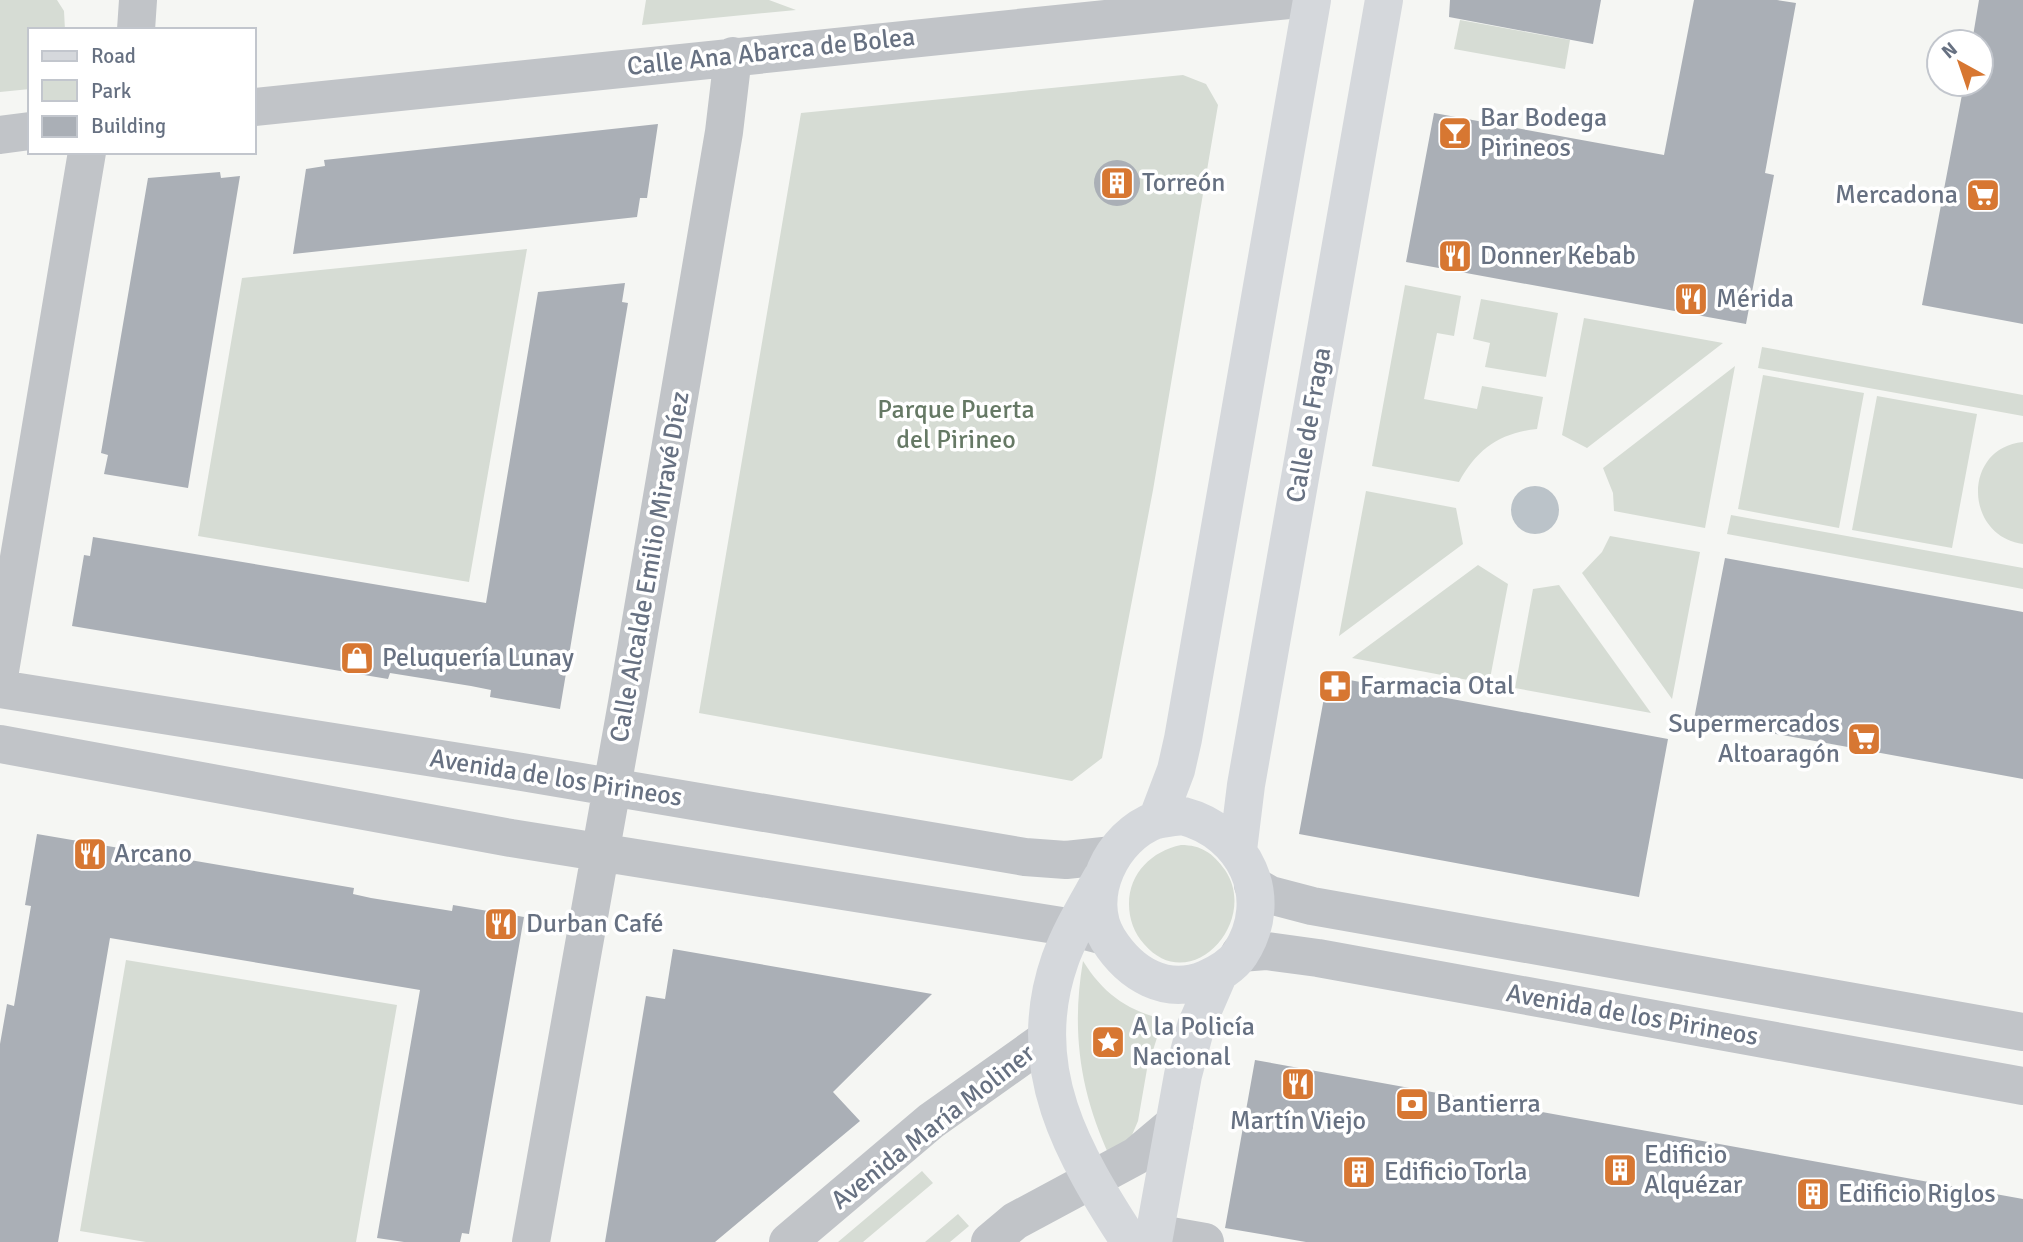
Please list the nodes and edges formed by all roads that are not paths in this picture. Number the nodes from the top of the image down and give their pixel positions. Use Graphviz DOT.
graph roads {
  1 [pos="138,0"];
  2 [pos="1289,0"];
  3 [pos="1312,0"];
  4 [pos="1384,0"];
  5 [pos="136,28"];
  6 [pos="733,56"];
  7 [pos="256,107"];
  8 [pos="28,131"];
  9 [pos="0,135"];
  10 [pos="87,154"];
  11 [pos="0,671"];
  12 [pos="0,688"];
  13 [pos="0,744"];
  14 [pos="612,787"];
  15 [pos="1157,820"];
  16 [pos="1238,850"];
  17 [pos="599,851"];
  18 [pos="1108,865"];
  19 [pos="1253,885"];
  20 [pos="1090,932"];
  21 [pos="1230,963"];
  22 [pos="2023,1032"];
  23 [pos="1045,1040"];
  24 [pos="2023,1086"];
  25 [pos="1174,1124"];
  26 [pos="1092,1181"];
  27 [pos="1146,1239"];
  28 [pos="531,1242"];
  29 [pos="788,1242"];
  30 [pos="990,1242"];
  31 [pos="1205,1242"];
  1 -- 5 [label="street"];
  2 -- 6 [label="street, Calle Ana Abarca de Bolea"];
  3 -- 15 [label="main road"];
  4 -- 16 [label="main road, Calle de Fraga"];
  6 -- 7 [label="street, Calle Ana Abarca de Bolea"];
  6 -- 14 [label="street, Calle Alcalde Emilio Miravé Díez"];
  8 -- 9 [label="street"];
  10 -- 11 [label="street"];
  12 -- 14 [label="street, Avenida de los Pirineos"];
  13 -- 17 [label="street"];
  14 -- 17 [label="street, Calle Alcalde Emilio Miravé Díez"];
  14 -- 18 [label="street, Avenida de los Pirineos"];
  15 -- 16 [label="main road"];
  15 -- 18 [label="main road"];
  16 -- 19 [label="main road"];
  17 -- 20 [label="street"];
  17 -- 28 [label="street, Calle Alcalde Emilio Miravé Díez"];
  18 -- 20 [label="main road"];
  19 -- 21 [label="main road"];
  19 -- 22 [label="street, Avenida de los Pirineos"];
  20 -- 21 [label="main road"];
  20 -- 23 [label="main road"];
  21 -- 24 [label="street, Avenida de los Pirineos"];
  21 -- 25 [label="main road"];
  23 -- 26 [label="main road"];
  23 -- 29 [label="street, Avenida María Moliner"];
  25 -- 26 [label="street"];
  25 -- 27 [label="main road"];
  26 -- 27 [label="main road"];
  26 -- 30 [label="street"];
  27 -- 31 [label="street"];
}
